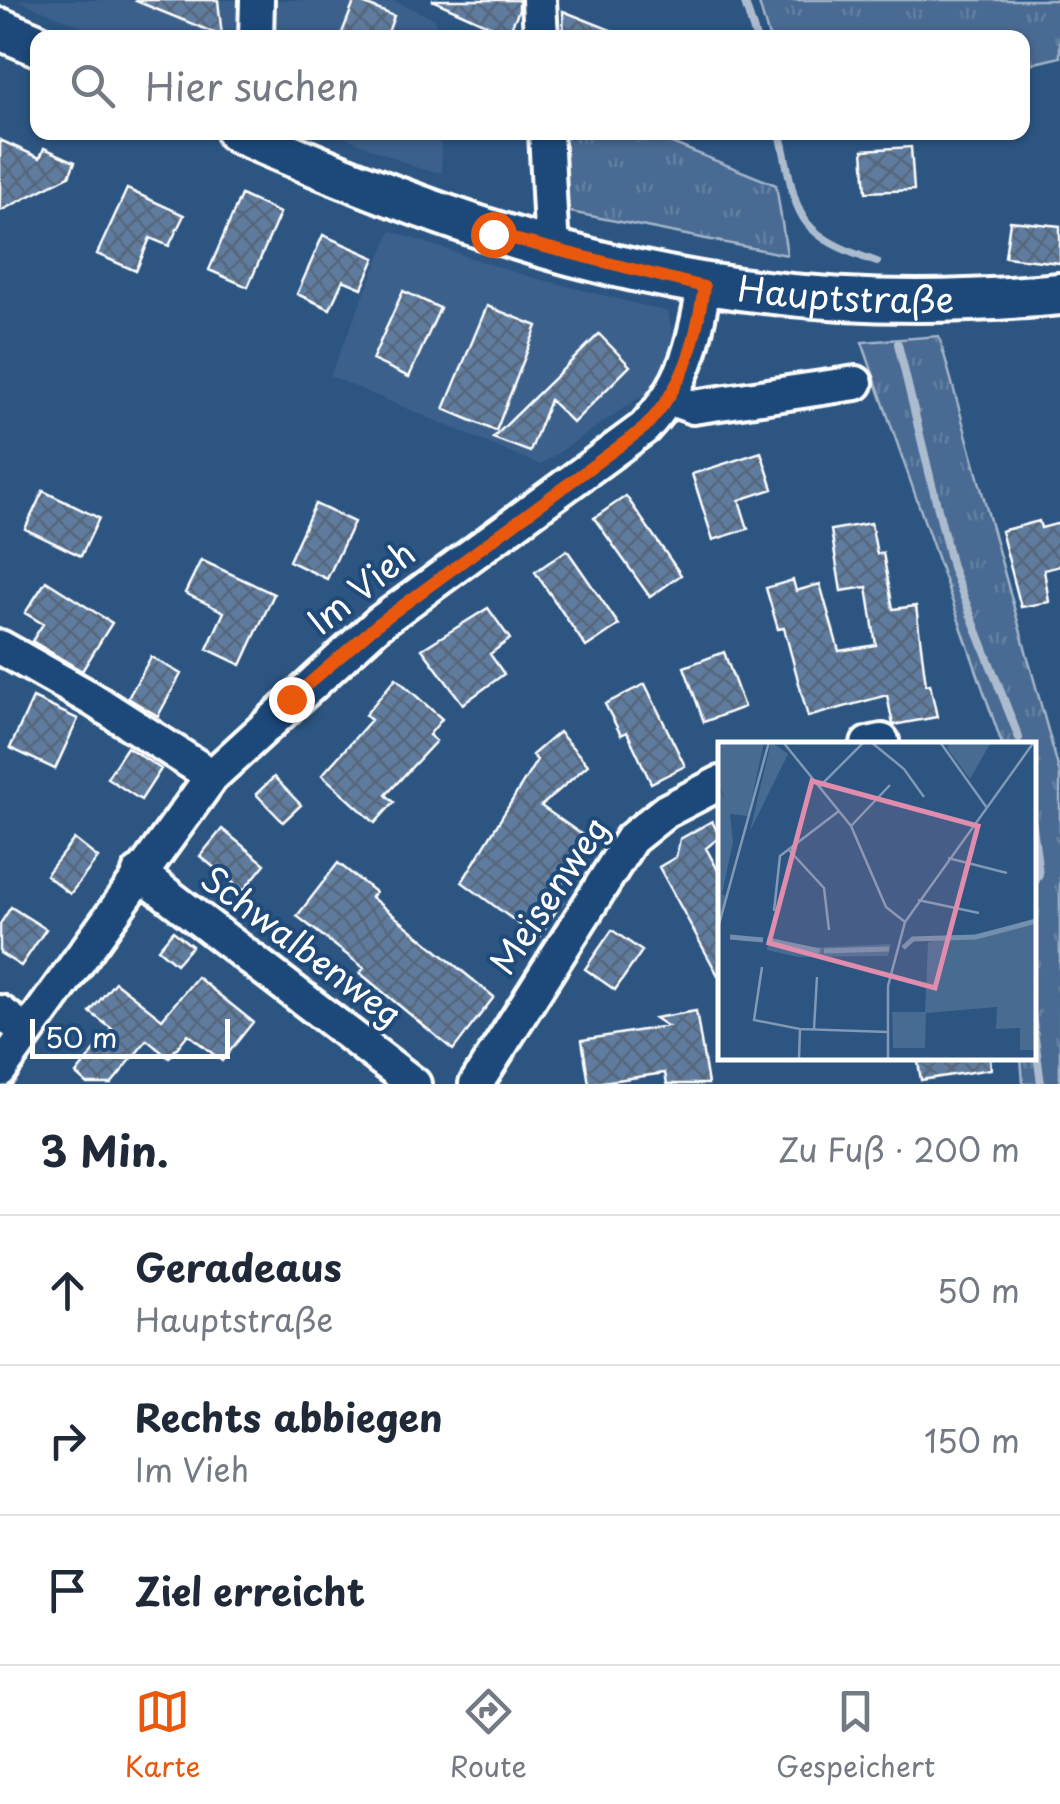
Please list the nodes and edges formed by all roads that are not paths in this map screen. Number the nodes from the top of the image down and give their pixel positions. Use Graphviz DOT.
graph roads {
  1 [pos="257,0"];
  2 [pos="539,0"];
  3 [pos="0,29"];
  4 [pos="256,30"];
  5 [pos="541,30"];
  6 [pos="30,42"];
  7 [pos="259,140"];
  8 [pos="546,140"];
  9 [pos="552,252"];
  10 [pos="704,287"];
  11 [pos="1060,294"];
  12 [pos="856,383"];
  13 [pos="671,399"];
  14 [pos="0,648"];
  15 [pos="212,776"];
  16 [pos="718,784"];
  17 [pos="139,874"];
  18 [pos="0,1012"];
  19 [pos="27,1032"];
  20 [pos="0,1070"];
  21 [pos="414,1084"];
  22 [pos="476,1084"];
  1 -- 4 [label="street"];
  2 -- 5 [label="street"];
  3 -- 6 [label="main road"];
  7 -- 9 [label="main road, Hauptstraße"];
  8 -- 9 [label="street"];
  9 -- 10 [label="main road, Hauptstraße"];
  10 -- 11 [label="main road, Hauptstraße"];
  10 -- 13 [label="street, Im Vieh"];
  12 -- 13 [label="street"];
  13 -- 15 [label="street, Im Vieh"];
  14 -- 15 [label="street"];
  15 -- 17 [label="street, Im Vieh"];
  16 -- 22 [label="street, Meisenweg"];
  17 -- 19 [label="street, Im Vieh"];
  17 -- 21 [label="street, Schwalbenweg"];
  18 -- 19 [label="street"];
  19 -- 20 [label="street, Im Vieh"];
}
